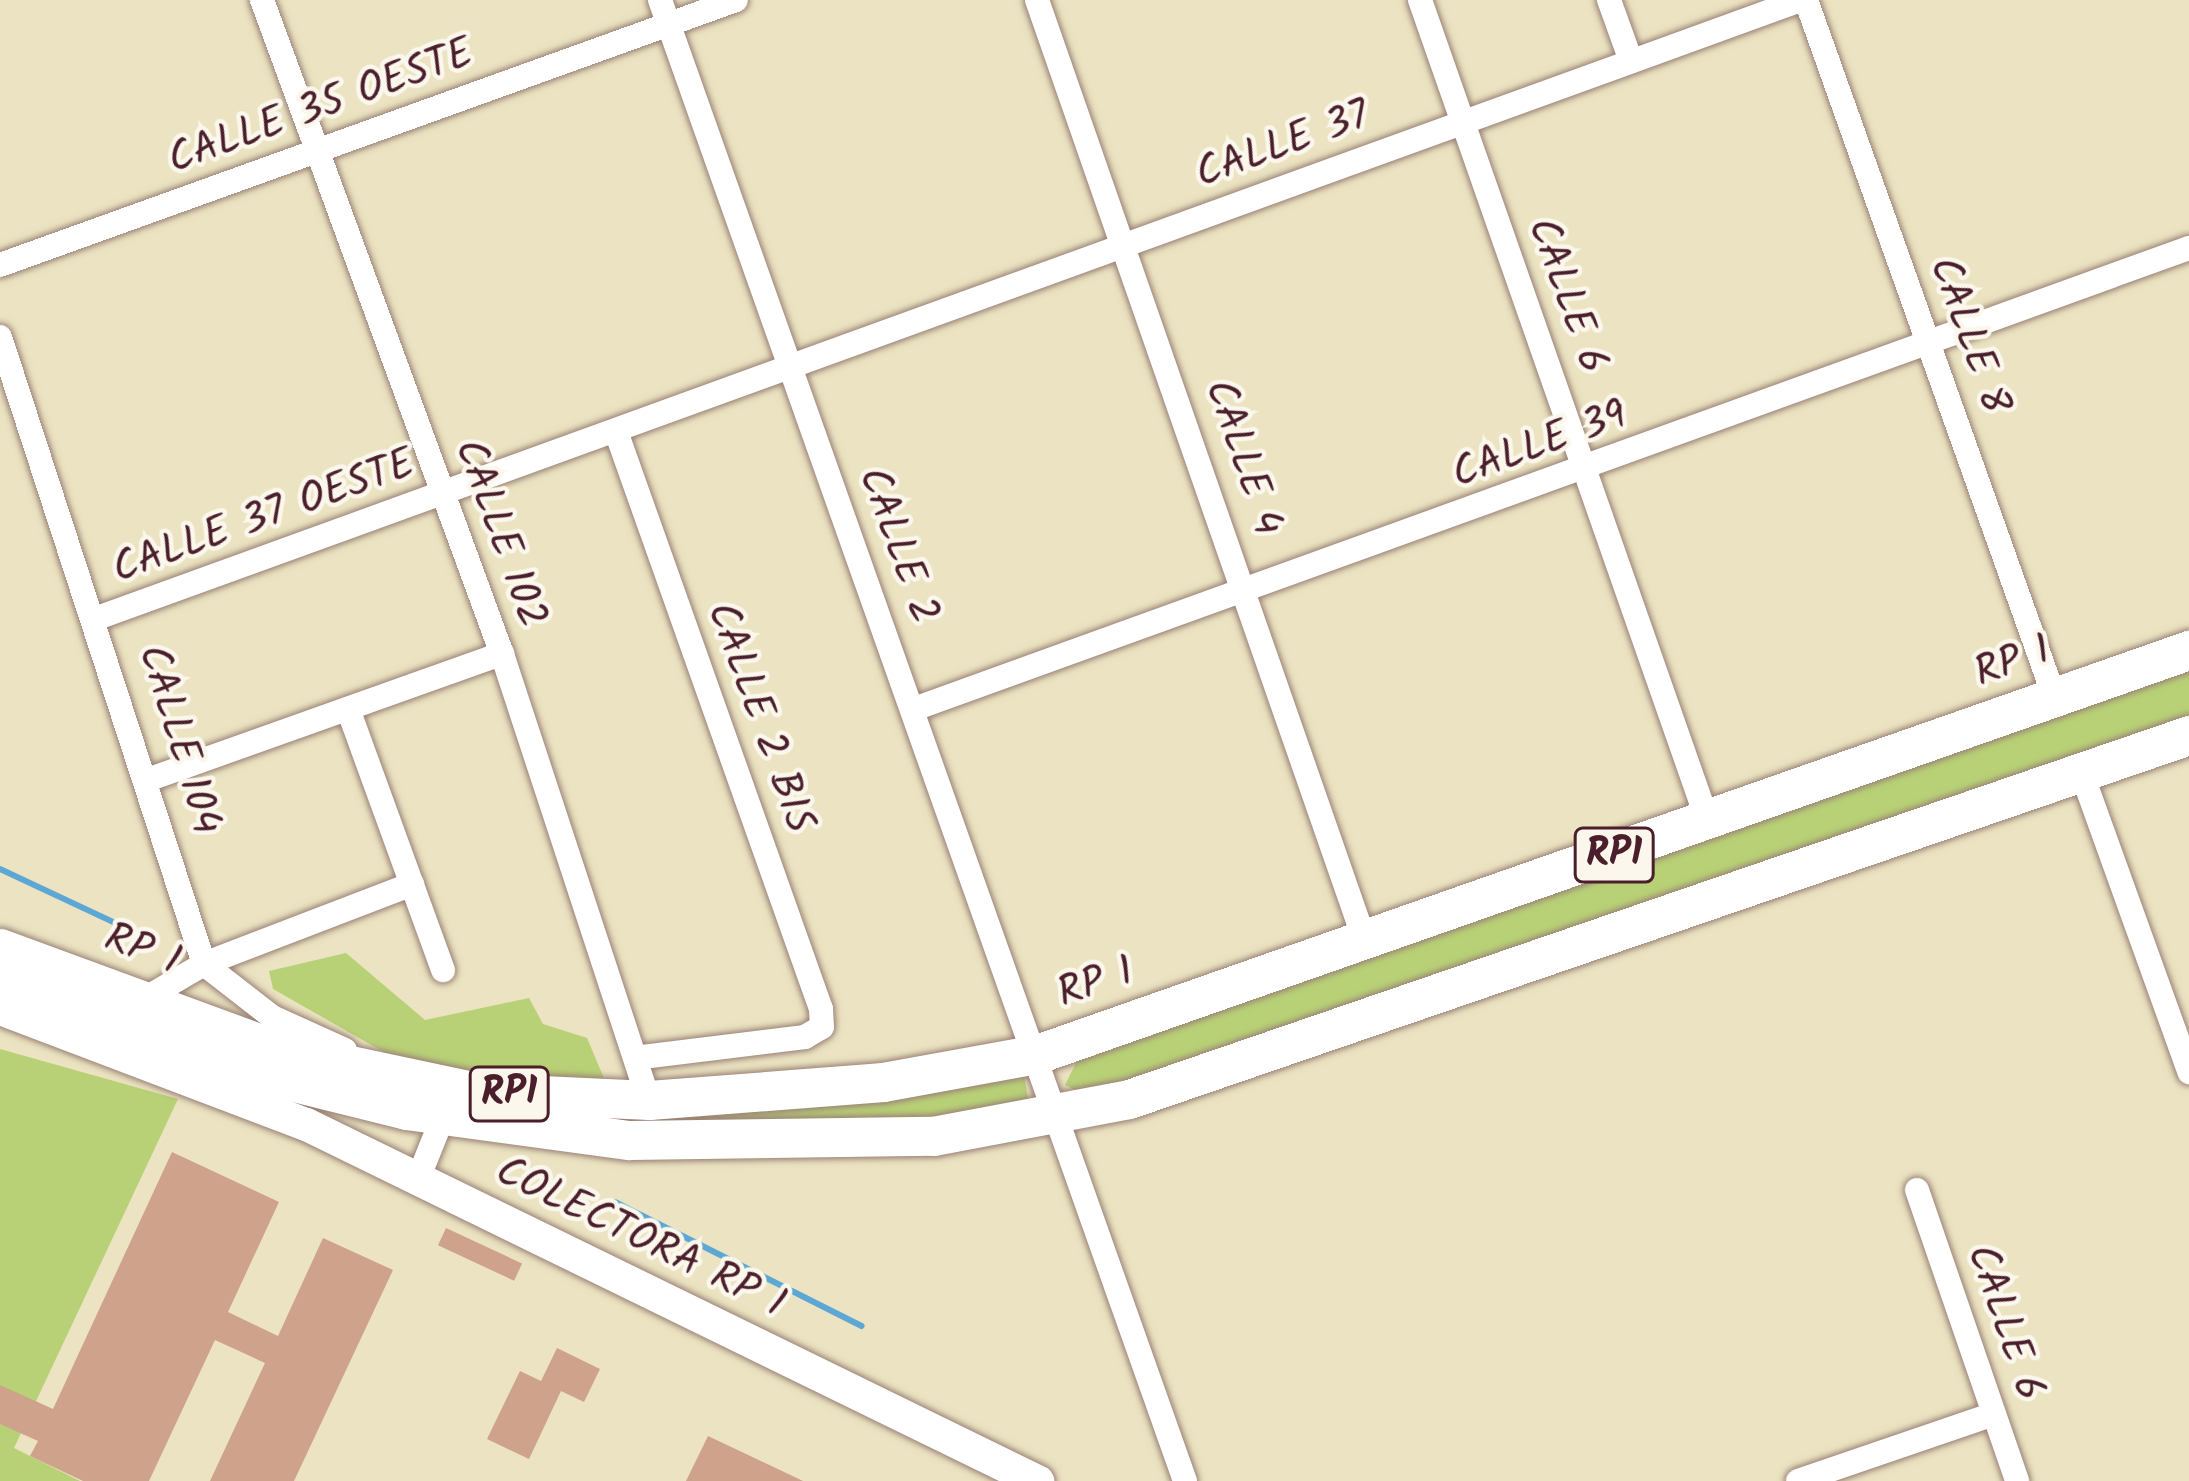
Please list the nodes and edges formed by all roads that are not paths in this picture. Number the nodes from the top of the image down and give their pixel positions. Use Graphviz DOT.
graph roads {
  1 [pos="262,0"];
  2 [pos="736,0"];
  3 [pos="1037,0"];
  4 [pos="1420,0"];
  5 [pos="1609,0"];
  6 [pos="1803,0"];
  7 [pos="665,12"];
  8 [pos="1630,61"];
  9 [pos="1462,124"];
  10 [pos="317,152"];
  11 [pos="1126,244"];
  12 [pos="2189,248"];
  13 [pos="0,265"];
  14 [pos="0,337"];
  15 [pos="1930,346"];
  16 [pos="793,371"];
  17 [pos="618,437"];
  18 [pos="1587,470"];
  19 [pos="443,495"];
  20 [pos="1249,593"];
  21 [pos="100,617"];
  22 [pos="2189,650"];
  23 [pos="502,654"];
  24 [pos="2055,699"];
  25 [pos="348,709"];
  26 [pos="914,709"];
  27 [pos="2189,735"];
  28 [pos="2083,773"];
  29 [pos="150,779"];
  30 [pos="1708,822"];
  31 [pos="412,884"];
  32 [pos="1366,944"];
  33 [pos="0,948"];
  34 [pos="204,964"];
  35 [pos="443,970"];
  36 [pos="0,982"];
  37 [pos="138,1000"];
  38 [pos="0,1008"];
  39 [pos="1037,1054"];
  40 [pos="642,1057"];
  41 [pos="2189,1072"];
  42 [pos="438,1094"];
  43 [pos="649,1100"];
  44 [pos="1060,1118"];
  45 [pos="418,1179"];
  46 [pos="1917,1190"];
  47 [pos="1994,1414"];
  48 [pos="1037,1481"];
  49 [pos="1186,1481"];
  50 [pos="1798,1481"];
  51 [pos="2017,1481"];
  1 -- 10 [label="street, CALLE 102"];
  2 -- 7 [label="street, CALLE 35 OESTE"];
  3 -- 11 [label="street, CALLE 4"];
  4 -- 9 [label="street, CALLE 6"];
  5 -- 8 [label="street"];
  6 -- 8 [label="street, CALLE 37"];
  6 -- 15 [label="street, CALLE 8"];
  7 -- 10 [label="street, CALLE 35 OESTE"];
  7 -- 16 [label="street, CALLE 2"];
  8 -- 9 [label="street, CALLE 37"];
  9 -- 11 [label="street, CALLE 37"];
  9 -- 18 [label="street, CALLE 6"];
  10 -- 13 [label="street, CALLE 35 OESTE"];
  10 -- 19 [label="street, CALLE 102"];
  11 -- 16 [label="street, CALLE 37"];
  11 -- 20 [label="street, CALLE 4"];
  12 -- 15 [label="street, CALLE 39"];
  14 -- 21 [label="street, CALLE 104"];
  15 -- 18 [label="street, CALLE 39"];
  15 -- 24 [label="street, CALLE 8"];
  16 -- 17 [label="street, CALLE 37 OESTE"];
  16 -- 26 [label="street, CALLE 2"];
  17 -- 19 [label="street, CALLE 37 OESTE"];
  17 -- 40 [label="street, CALLE 2 BIS"];
  18 -- 20 [label="street, CALLE 39"];
  18 -- 30 [label="street, CALLE 6"];
  19 -- 21 [label="street, CALLE 37 OESTE"];
  19 -- 23 [label="street, CALLE 102"];
  20 -- 26 [label="street, CALLE 39"];
  20 -- 32 [label="street, CALLE 4"];
  21 -- 29 [label="street, CALLE 104"];
  22 -- 24 [label="main road, RP 1 / RP1"];
  23 -- 25 [label="street"];
  23 -- 40 [label="street, CALLE 102"];
  24 -- 30 [label="main road, RP 1 / RP1"];
  25 -- 29 [label="street"];
  25 -- 31 [label="street"];
  26 -- 39 [label="street, CALLE 2"];
  27 -- 28 [label="main road, RP 1 / RP1"];
  28 -- 41 [label="street"];
  28 -- 44 [label="main road, RP 1 / RP1"];
  29 -- 34 [label="street, CALLE 104"];
  30 -- 32 [label="main road, RP 1 / RP1"];
  31 -- 34 [label="street"];
  31 -- 35 [label="street"];
  32 -- 39 [label="main road, RP 1 / RP1"];
  33 -- 37 [label="main road, RP 1 / RP1"];
  34 -- 37 [label="street"];
  34 -- 42 [label="street"];
  36 -- 42 [label="main road, RP 1 / RP1"];
  37 -- 42 [label="main road, RP 1 / RP1"];
  38 -- 45 [label="main road, COLECTORA RP 1"];
  39 -- 43 [label="main road, RP 1 / RP1"];
  39 -- 44 [label="street, CALLE 2"];
  40 -- 43 [label="street, CALLE 102"];
  42 -- 43 [label="main road, RP 1 / RP1"];
  42 -- 44 [label="main road, RP 1 / RP1"];
  42 -- 45 [label="street"];
  44 -- 49 [label="street, CALLE 2"];
  45 -- 48 [label="main road, COLECTORA RP 1"];
  46 -- 47 [label="street, CALLE 6"];
  47 -- 50 [label="street"];
  47 -- 51 [label="street, CALLE 6"];
}
